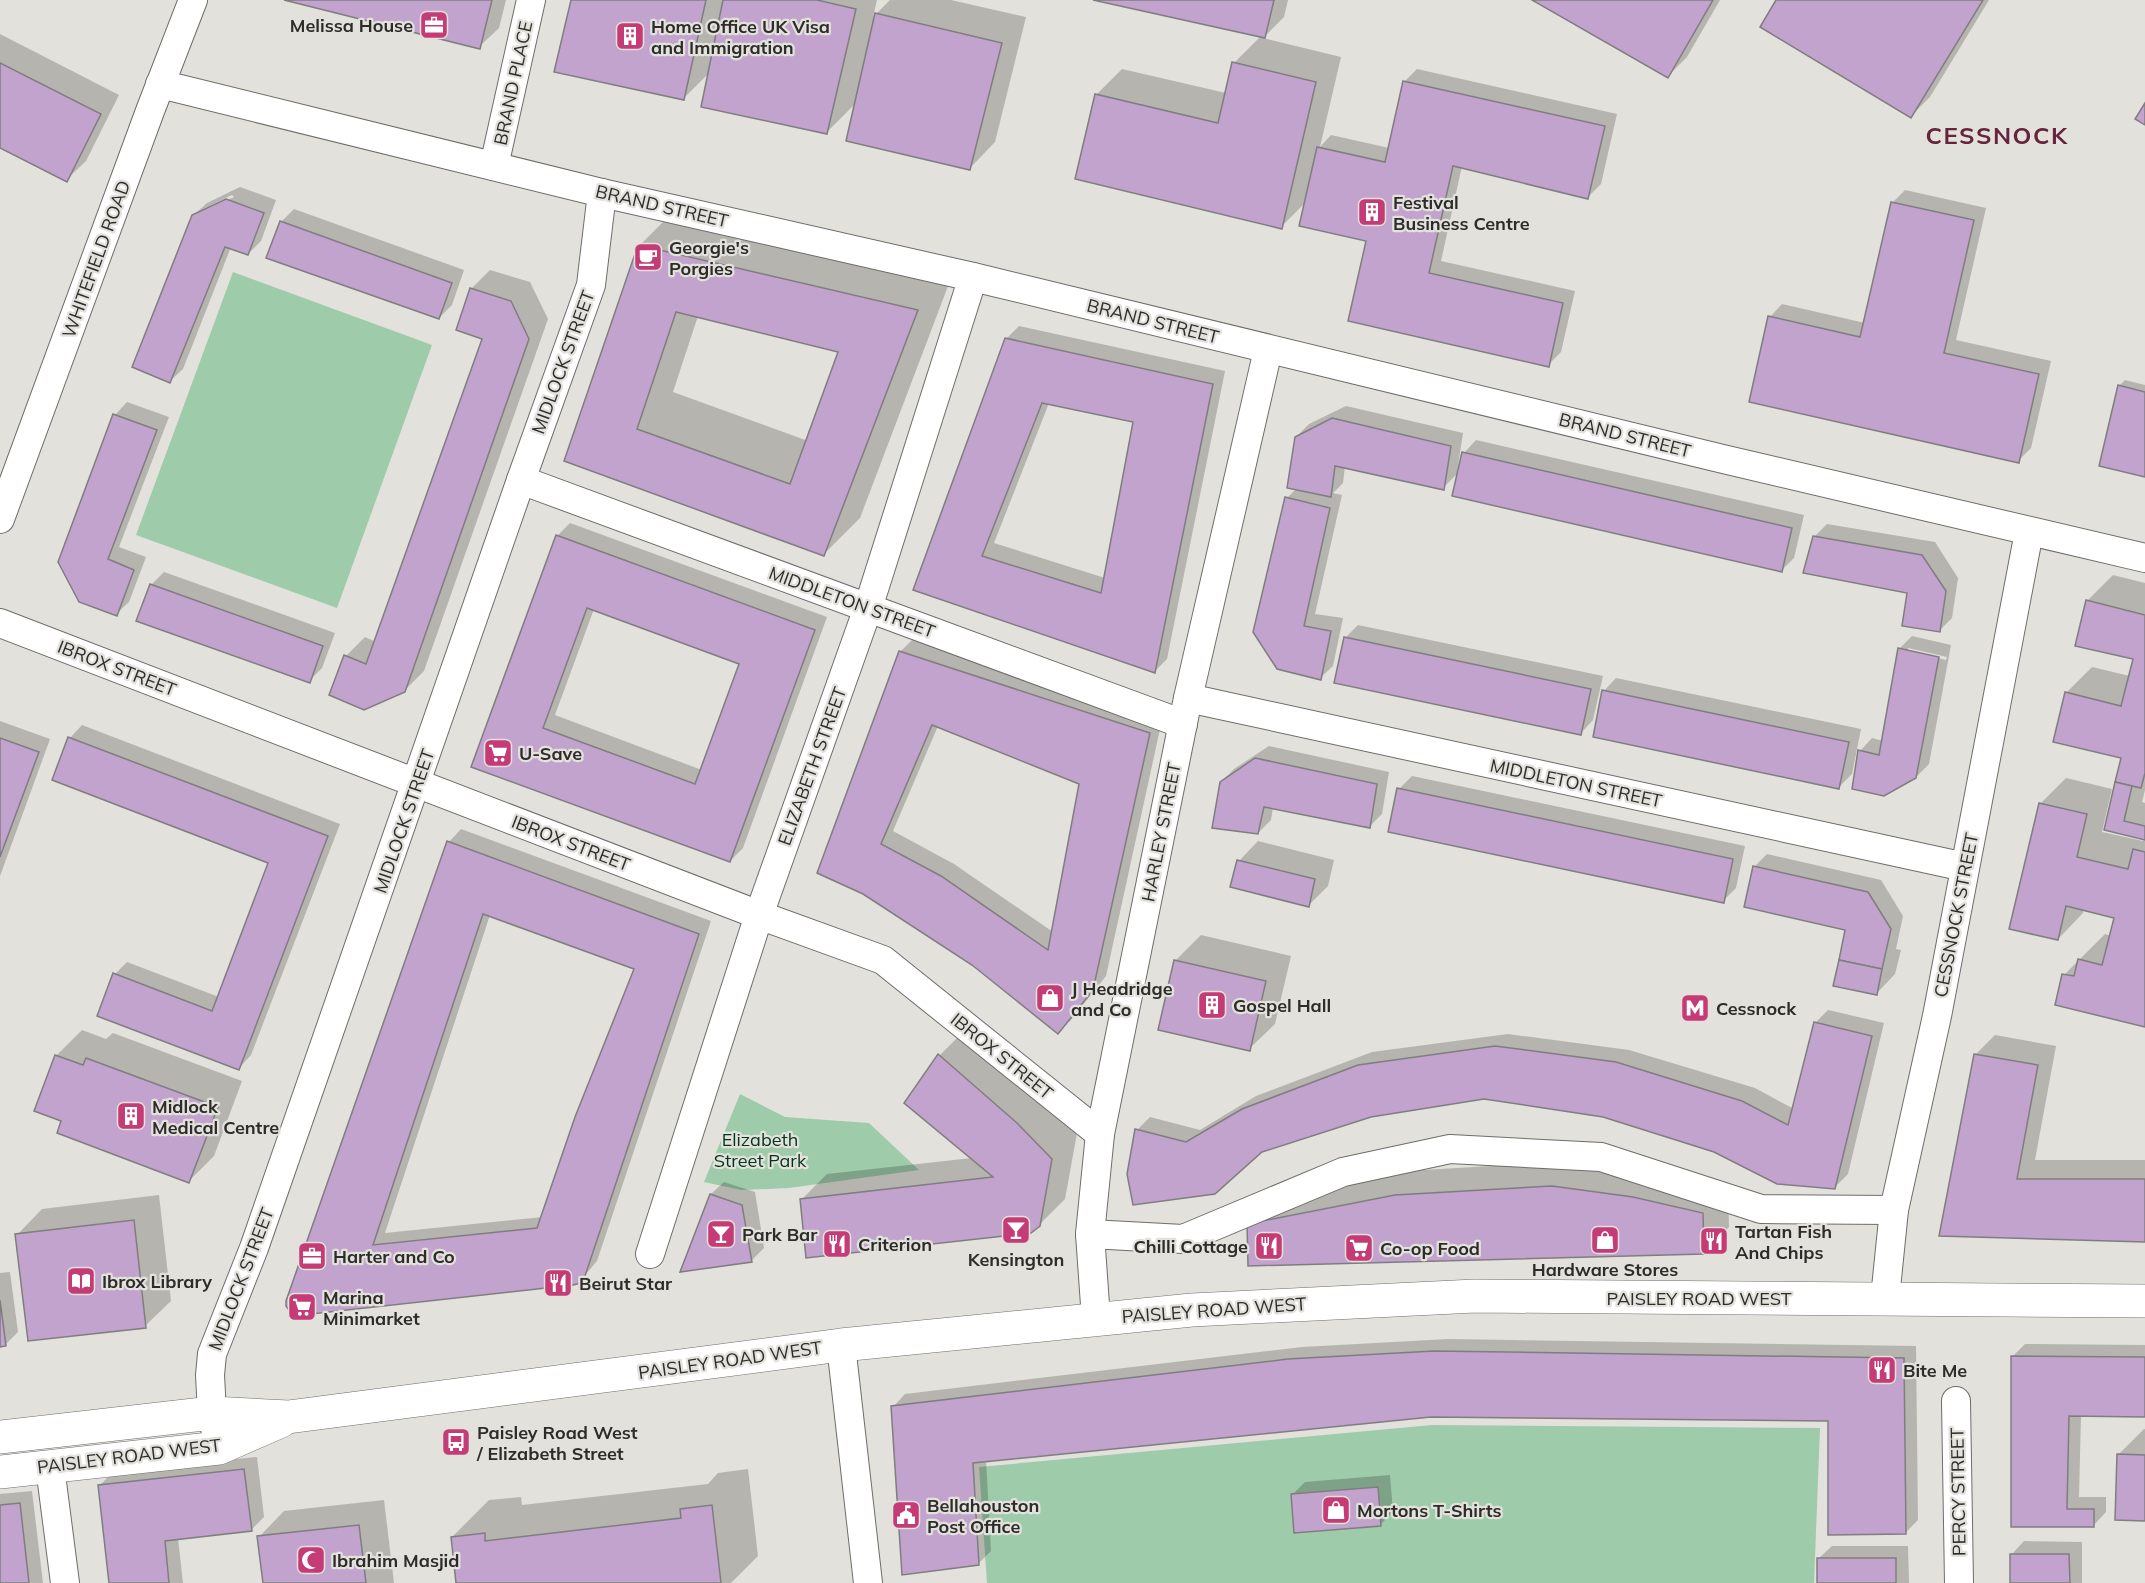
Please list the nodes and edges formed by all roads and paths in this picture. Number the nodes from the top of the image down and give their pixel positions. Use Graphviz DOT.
graph roads {
  1 [pos="193,0"];
  2 [pos="531,0"];
  3 [pos="160,84"];
  4 [pos="494,166"];
  5 [pos="603,193"];
  6 [pos="974,277"];
  7 [pos="1268,350"];
  8 [pos="9,465"];
  9 [pos="521,480"];
  10 [pos="0,519"];
  11 [pos="2029,532"];
  12 [pos="2145,558"];
  13 [pos="868,608"];
  14 [pos="0,623"];
  15 [pos="1185,711"];
  16 [pos="417,783"];
  17 [pos="1965,867"];
  18 [pos="759,915"];
  19 [pos="1100,1134"];
  20 [pos="1894,1210"];
  21 [pos="1090,1234"];
  22 [pos="650,1254"];
  23 [pos="1885,1298"];
  24 [pos="2145,1301"];
  25 [pos="1096,1319"];
  26 [pos="841,1345"];
  27 [pos="1956,1401"];
  28 [pos="212,1413"];
  29 [pos="288,1417"];
  30 [pos="0,1437"];
  31 [pos="219,1448"];
  32 [pos="50,1467"];
  33 [pos="0,1472"];
  34 [pos="65,1583"];
  35 [pos="868,1583"];
  36 [pos="1959,1583"];
  1 -- 3 [label="street, WHITEFIELD ROAD"];
  2 -- 4 [label="street, BRAND PLACE"];
  3 -- 4 [label="street, BRAND STREET"];
  3 -- 8 [label="street, WHITEFIELD ROAD"];
  4 -- 5 [label="street, BRAND STREET"];
  5 -- 6 [label="street, BRAND STREET"];
  5 -- 9 [label="street, MIDLOCK STREET"];
  6 -- 7 [label="street, BRAND STREET"];
  6 -- 13 [label="street, ELIZABETH STREET"];
  7 -- 11 [label="street, BRAND STREET"];
  7 -- 15 [label="street, HARLEY STREET"];
  8 -- 10 [label="street, WHITEFIELD ROAD"];
  9 -- 13 [label="street, MIDDLETON STREET"];
  9 -- 16 [label="street, MIDLOCK STREET"];
  11 -- 12 [label="street, BRAND STREET"];
  11 -- 17 [label="street, CESSNOCK STREET"];
  13 -- 15 [label="street, MIDDLETON STREET"];
  13 -- 18 [label="street, ELIZABETH STREET"];
  14 -- 16 [label="street, IBROX STREET"];
  15 -- 17 [label="street, MIDDLETON STREET"];
  15 -- 19 [label="street, HARLEY STREET"];
  16 -- 18 [label="street, IBROX STREET"];
  16 -- 28 [label="street, MIDLOCK STREET"];
  17 -- 20 [label="street, CESSNOCK STREET"];
  18 -- 19 [label="street, IBROX STREET"];
  18 -- 22 [label="street, ELIZABETH STREET"];
  19 -- 21 [label="street, HARLEY STREET"];
  20 -- 21 [label="street"];
  20 -- 23 [label="street, CESSNOCK STREET"];
  21 -- 25 [label="street, HARLEY STREET"];
  23 -- 24 [label="main road, PAISLEY ROAD WEST"];
  23 -- 25 [label="main road, PAISLEY ROAD WEST"];
  25 -- 26 [label="main road, PAISLEY ROAD WEST"];
  26 -- 29 [label="main road, PAISLEY ROAD WEST"];
  26 -- 35 [label="street"];
  27 -- 36 [label="street, PERCY STREET"];
  28 -- 29 [label="main road, PAISLEY ROAD WEST"];
  28 -- 30 [label="main road, PAISLEY ROAD WEST"];
  28 -- 31 [label="street, MIDLOCK STREET"];
  29 -- 31 [label="main road, PAISLEY ROAD WEST"];
  31 -- 32 [label="main road, PAISLEY ROAD WEST"];
  32 -- 33 [label="main road, PAISLEY ROAD WEST"];
  32 -- 34 [label="street"];
}
